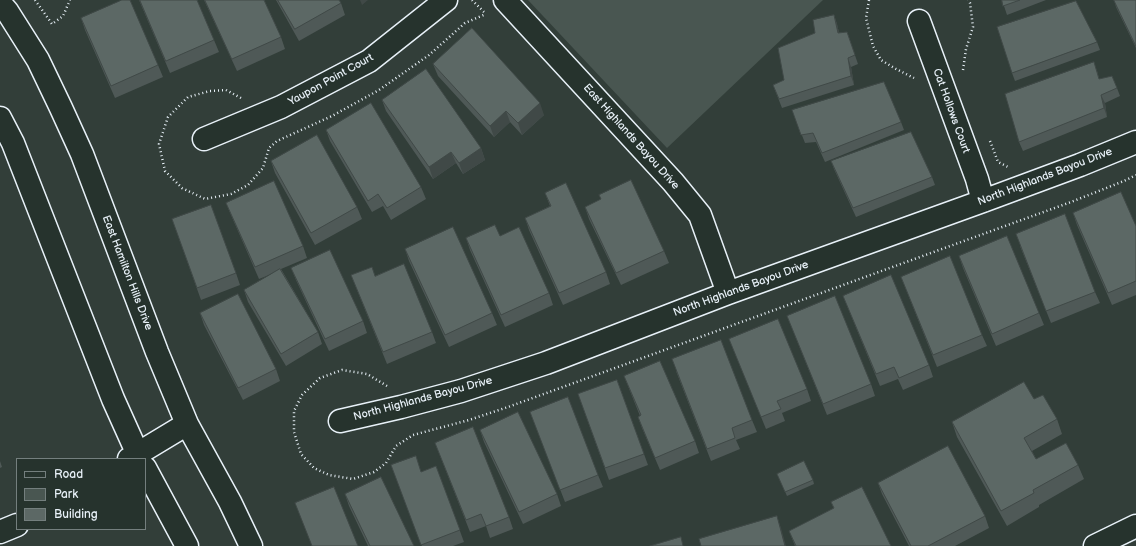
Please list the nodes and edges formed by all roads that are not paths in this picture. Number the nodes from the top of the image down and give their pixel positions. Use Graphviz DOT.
graph roads {
  1 [pos="446,0"];
  2 [pos="505,0"];
  3 [pos="7,8"];
  4 [pos="918,22"];
  5 [pos="0,118"];
  6 [pos="204,139"];
  7 [pos="1136,142"];
  8 [pos="983,201"];
  9 [pos="728,293"];
  10 [pos="340,421"];
  11 [pos="188,424"];
  12 [pos="137,458"];
  13 [pos="141,458"];
  14 [pos="146,474"];
  15 [pos="16,525"];
  16 [pos="1136,526"];
  17 [pos="0,532"];
  18 [pos="187,546"];
  19 [pos="251,546"];
  20 [pos="1095,546"];
  1 -- 6 [label="street, Yaupon Point Court"];
  2 -- 9 [label="street, East Highlands Bayou Drive"];
  3 -- 11 [label="street, East Hamilton Hills Drive"];
  4 -- 8 [label="street, Cat Hollows Court"];
  5 -- 12 [label="street"];
  7 -- 8 [label="street, North Highlands Bayou Drive"];
  8 -- 9 [label="street, North Highlands Bayou Drive"];
  9 -- 10 [label="street, North Highlands Bayou Drive"];
  11 -- 13 [label="street"];
  11 -- 19 [label="street, East Hamilton Hills Drive"];
  14 -- 18 [label="street"];
  15 -- 17 [label="street"];
  16 -- 20 [label="street"];
}
